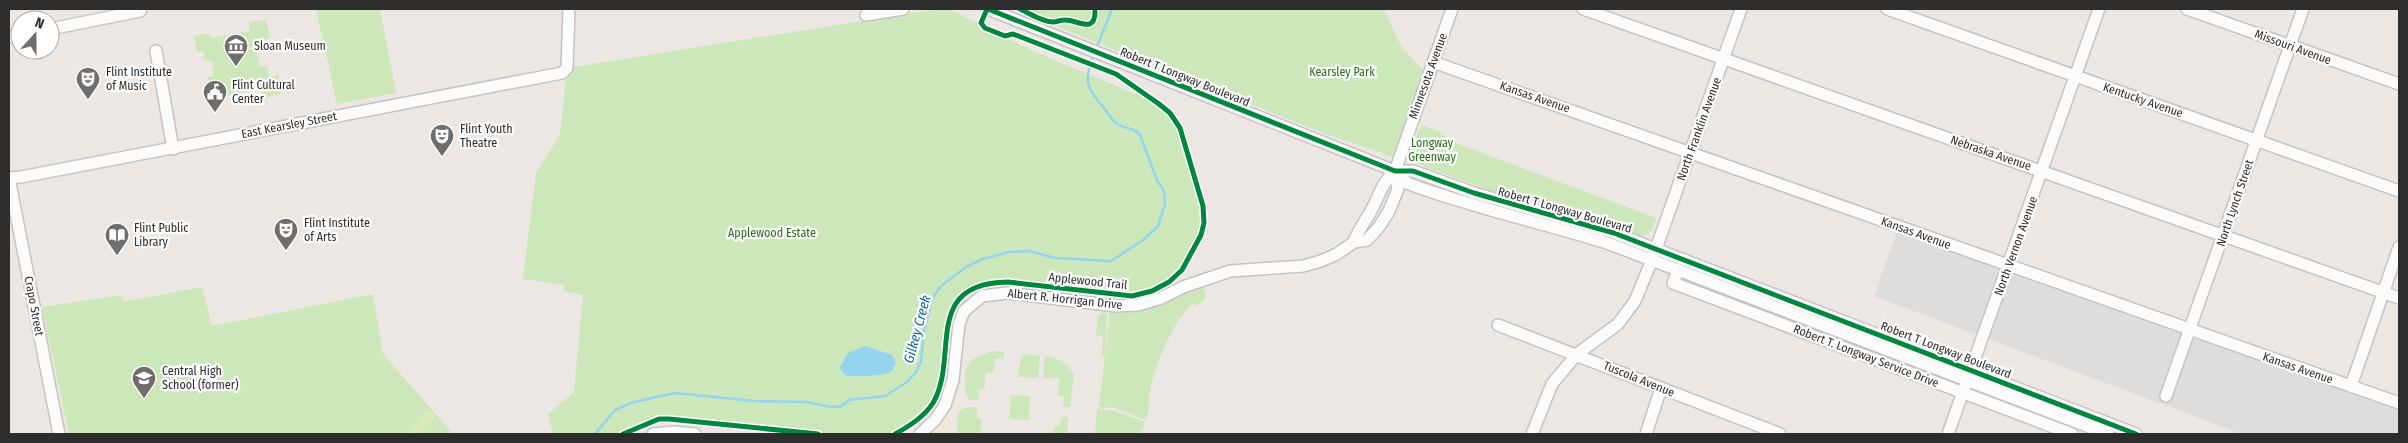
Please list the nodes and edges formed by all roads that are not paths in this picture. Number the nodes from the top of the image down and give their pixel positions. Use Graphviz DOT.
graph roads {
  1 [pos="569,9"];
  2 [pos="903,9"];
  3 [pos="988,9"];
  4 [pos="1452,9"];
  5 [pos="1583,9"];
  6 [pos="1741,9"];
  7 [pos="1886,9"];
  8 [pos="2099,9"];
  9 [pos="2187,9"];
  10 [pos="2303,9"];
  11 [pos="140,10"];
  12 [pos="866,16"];
  13 [pos="60,27"];
  14 [pos="2290,46"];
  15 [pos="156,51"];
  16 [pos="1723,59"];
  17 [pos="1433,62"];
  18 [pos="2076,76"];
  19 [pos="2399,84"];
  20 [pos="2257,140"];
  21 [pos="173,149"];
  22 [pos="1690,152"];
  23 [pos="1394,171"];
  24 [pos="2042,171"];
  25 [pos="9,178"];
  26 [pos="2399,191"];
  27 [pos="2224,235"];
  28 [pos="2399,247"];
  29 [pos="1656,248"];
  30 [pos="1652,260"];
  31 [pos="2009,266"];
  32 [pos="1678,270"];
  33 [pos="2384,292"];
  34 [pos="2399,298"];
  35 [pos="1498,325"];
  36 [pos="2190,330"];
  37 [pos="1577,354"];
  38 [pos="1970,375"];
  39 [pos="2351,386"];
  40 [pos="1662,388"];
  41 [pos="1963,393"];
  42 [pos="2166,396"];
  43 [pos="2399,404"];
  44 [pos="926,432"];
  45 [pos="59,434"];
  46 [pos="653,434"];
  47 [pos="695,434"];
  48 [pos="1532,434"];
  49 [pos="1646,434"];
  50 [pos="1780,434"];
  51 [pos="1948,434"];
  52 [pos="2072,434"];
  53 [pos="2108,434"];
  54 [pos="2136,434"];
  1 -- 21 [label="street, East Kearsley Street"];
  2 -- 12 [label="street"];
  3 -- 23 [label="street, Robert T Longway Boulevard"];
  4 -- 17 [label="street, Minnesota Avenue"];
  5 -- 16 [label="street, Nebraska Avenue"];
  6 -- 16 [label="street, North Franklin Avenue"];
  7 -- 18 [label="street, Kentucky Avenue"];
  8 -- 18 [label="street, North Vernon Avenue"];
  9 -- 14 [label="street, Missouri Avenue"];
  10 -- 14 [label="street, North Lynch Street"];
  11 -- 13 [label="street"];
  14 -- 19 [label="street, Missouri Avenue"];
  14 -- 20 [label="street, North Lynch Street"];
  15 -- 21 [label="street"];
  16 -- 22 [label="street, North Franklin Avenue"];
  16 -- 24 [label="street, Nebraska Avenue"];
  17 -- 22 [label="street, Kansas Avenue"];
  17 -- 23 [label="street, Minnesota Avenue"];
  18 -- 20 [label="street, Kentucky Avenue"];
  18 -- 24 [label="street, North Vernon Avenue"];
  20 -- 26 [label="street, Kentucky Avenue"];
  20 -- 27 [label="street, North Lynch Street"];
  21 -- 25 [label="street, East Kearsley Street"];
  22 -- 29 [label="street, North Franklin Avenue"];
  22 -- 31 [label="street, Kansas Avenue"];
  23 -- 29 [label="street, Robert T Longway Boulevard"];
  23 -- 30 [label="street, Robert T Longway Boulevard"];
  23 -- 44 [label="street, Albert R. Horrigan Drive"];
  24 -- 27 [label="street, Nebraska Avenue"];
  24 -- 31 [label="street, North Vernon Avenue"];
  25 -- 45 [label="street, Crapo Street"];
  27 -- 33 [label="street, Nebraska Avenue"];
  27 -- 36 [label="street, North Lynch Street"];
  28 -- 33 [label="street"];
  29 -- 30 [label="street, North Franklin Avenue"];
  29 -- 38 [label="street, Robert T Longway Boulevard"];
  30 -- 32 [label="street, Robert T Longway Boulevard"];
  30 -- 37 [label="street, North Franklin Avenue"];
  31 -- 36 [label="street, Kansas Avenue"];
  31 -- 38 [label="street, North Vernon Avenue"];
  32 -- 38 [label="street, Robert T Longway Boulevard"];
  32 -- 41 [label="street, Robert T. Longway Service Drive"];
  33 -- 34 [label="street, Nebraska Avenue"];
  33 -- 39 [label="street"];
  35 -- 37 [label="street, Tuscola Avenue"];
  36 -- 39 [label="street, Kansas Avenue"];
  36 -- 42 [label="street, North Lynch Street"];
  37 -- 40 [label="street, Tuscola Avenue"];
  37 -- 48 [label="street, North Franklin Avenue"];
  38 -- 41 [label="street, North Vernon Avenue"];
  38 -- 53 [label="street, Robert T Longway Boulevard"];
  38 -- 54 [label="street, Robert T Longway Boulevard"];
  39 -- 43 [label="street, Kansas Avenue"];
  40 -- 49 [label="street"];
  40 -- 50 [label="street, Tuscola Avenue"];
  41 -- 51 [label="street, North Vernon Avenue"];
  41 -- 52 [label="street, Robert T. Longway Service Drive"];
  46 -- 47 [label="street"];
}
